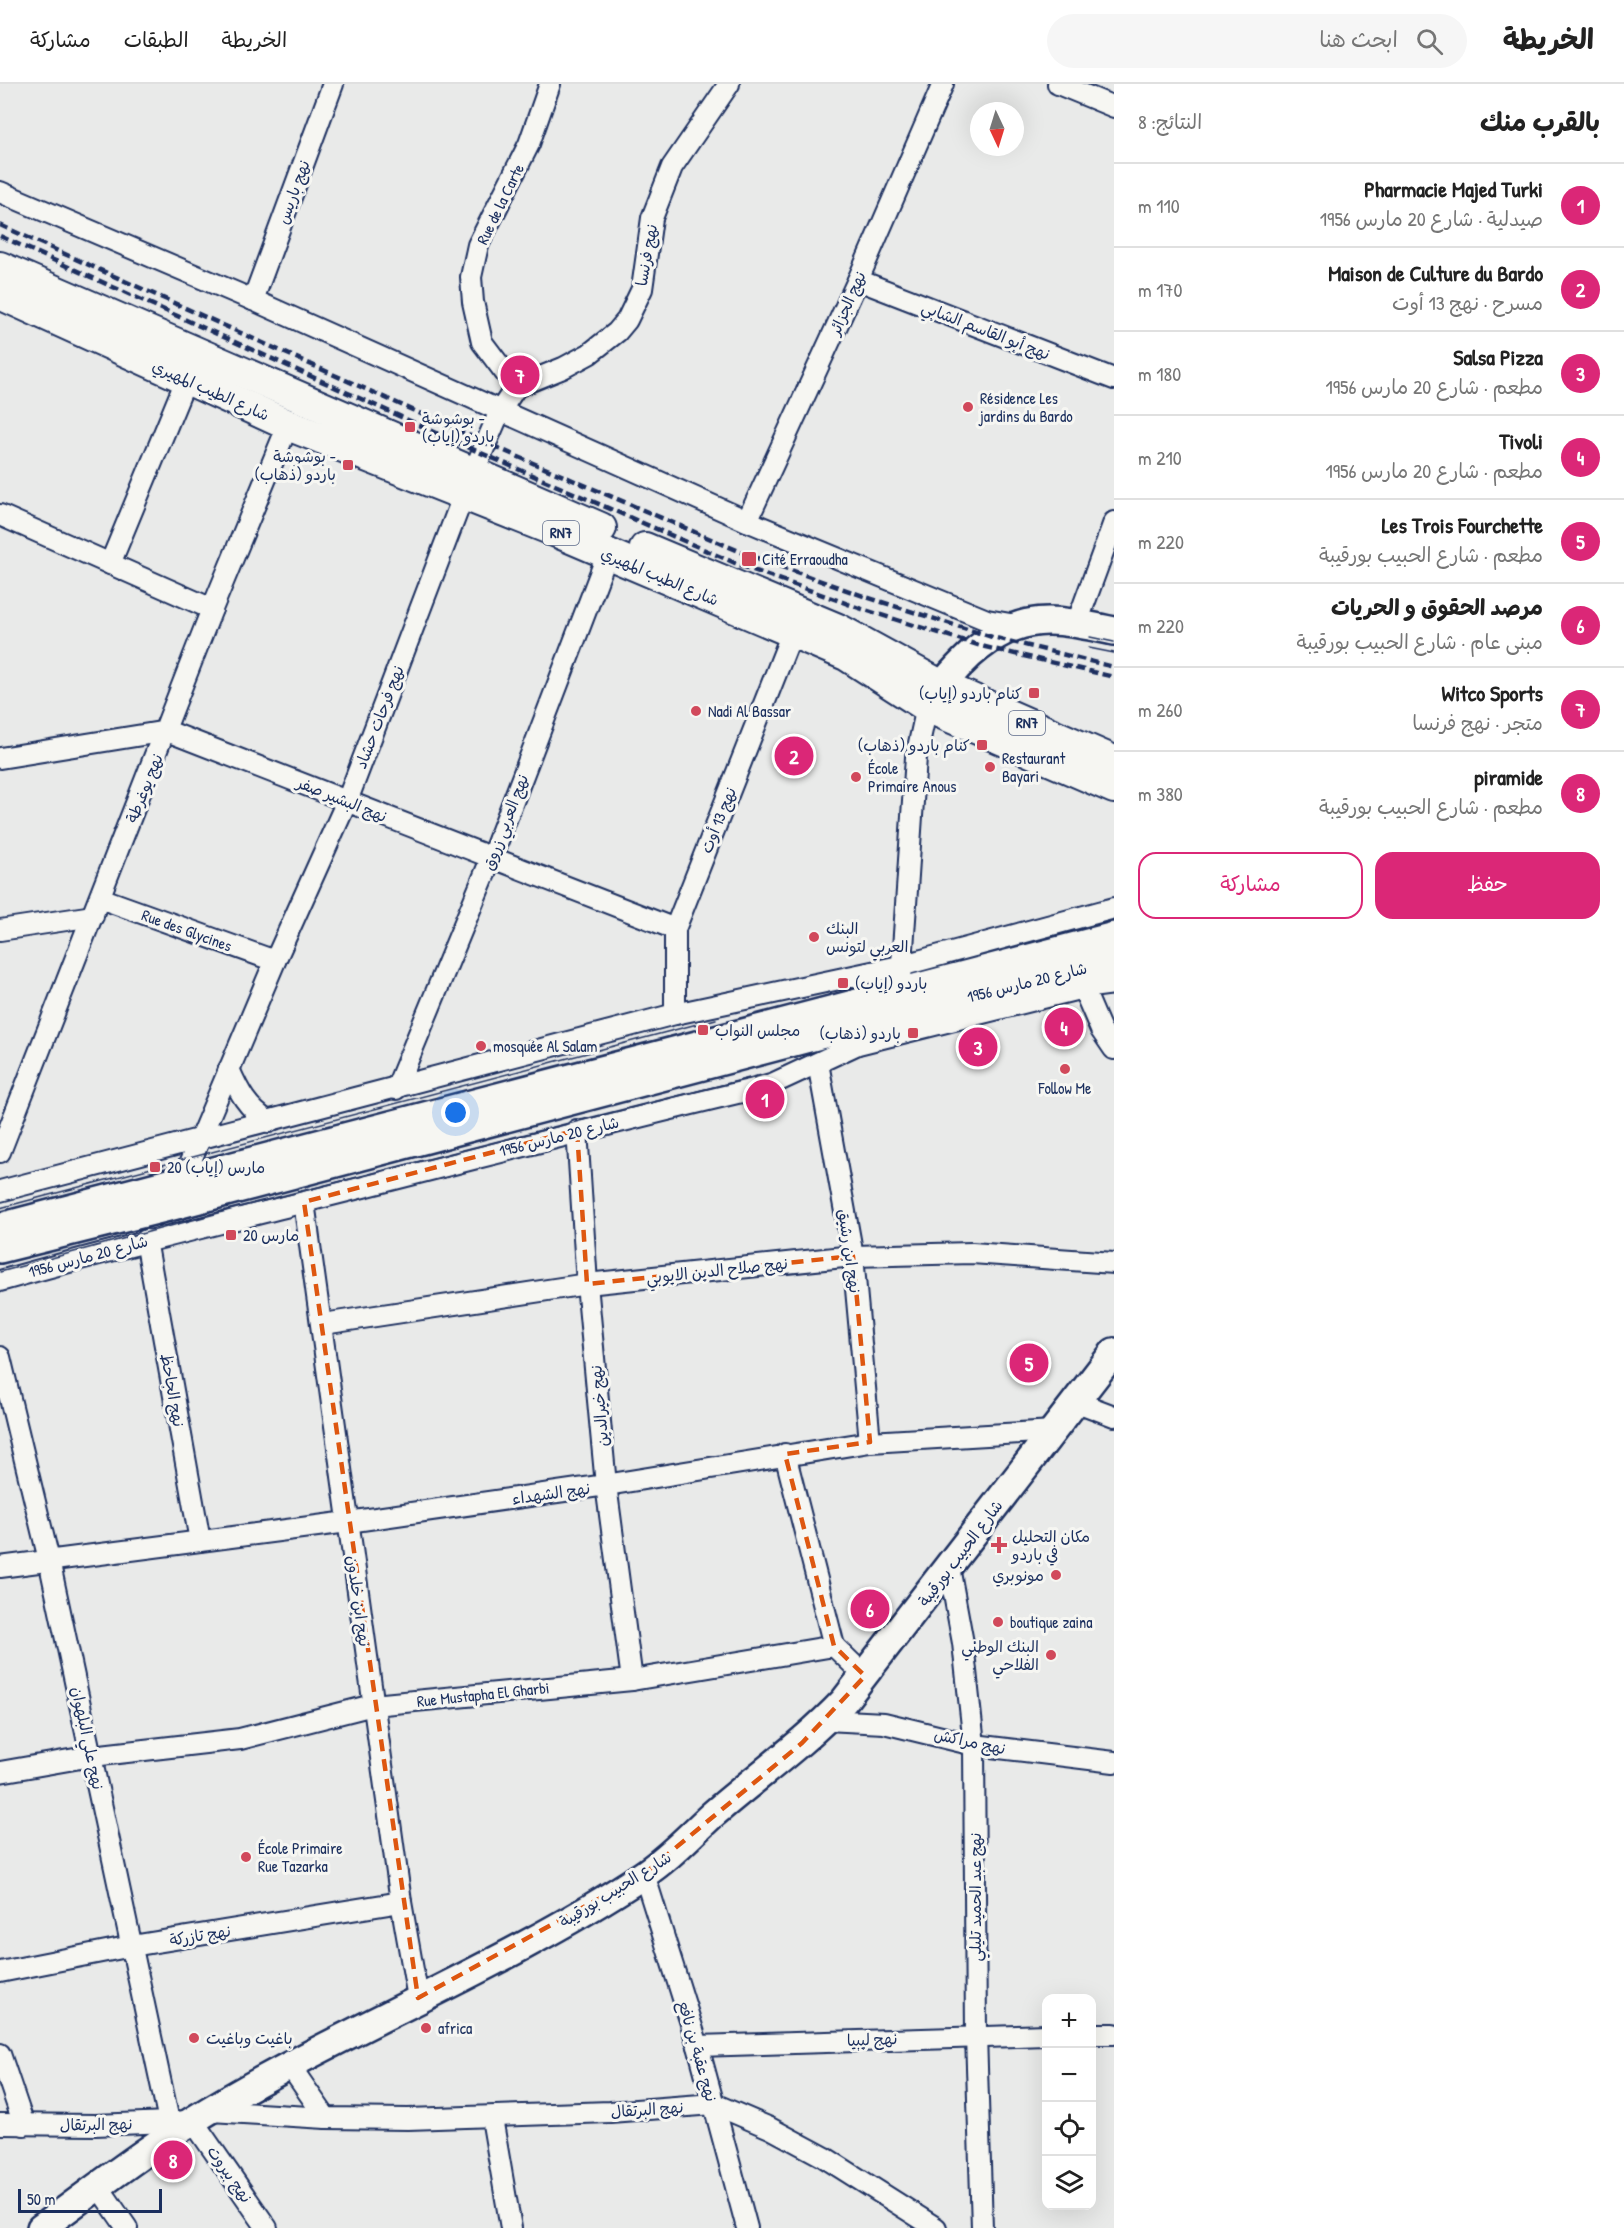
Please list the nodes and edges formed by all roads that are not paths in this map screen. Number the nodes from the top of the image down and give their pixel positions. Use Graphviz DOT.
graph roads {
  1 [pos="333,84"];
  2 [pos="550,84"];
  3 [pos="729,84"];
  4 [pos="943,84"];
  5 [pos="1058,84"];
  6 [pos="1114,107"];
  7 [pos="0,192"];
  8 [pos="0,267"];
  9 [pos="858,280"];
  10 [pos="0,294"];
  11 [pos="253,300"];
  12 [pos="1114,379"];
  13 [pos="186,380"];
  14 [pos="516,387"];
  15 [pos="500,411"];
  16 [pos="288,425"];
  17 [pos="468,483"];
  18 [pos="0,515"];
  19 [pos="747,521"];
  20 [pos="1114,522"];
  21 [pos="608,553"];
  22 [pos="110,564"];
  23 [pos="212,609"];
  24 [pos="1077,623"];
  25 [pos="1016,625"];
  26 [pos="1114,631"];
  27 [pos="792,633"];
  28 [pos="934,696"];
  29 [pos="167,731"];
  30 [pos="0,758"];
  31 [pos="1114,762"];
  32 [pos="1114,788"];
  33 [pos="347,801"];
  34 [pos="491,859"];
  35 [pos="96,907"];
  36 [pos="1114,908"];
  37 [pos="675,929"];
  38 [pos="0,930"];
  39 [pos="1114,936"];
  40 [pos="275,961"];
  41 [pos="1114,963"];
  42 [pos="900,966"];
  43 [pos="1114,984"];
  44 [pos="1083,988"];
  45 [pos="909,998"];
  46 [pos="675,1014"];
  47 [pos="1114,1049"];
  48 [pos="818,1062"];
  49 [pos="229,1069"];
  50 [pos="396,1089"];
  51 [pos="269,1122"];
  52 [pos="577,1130"];
  53 [pos="201,1140"];
  54 [pos="0,1152"];
  55 [pos="0,1191"];
  56 [pos="177,1194"];
  57 [pos="304,1202"];
  58 [pos="0,1227"];
  59 [pos="146,1240"];
  60 [pos="0,1249"];
  61 [pos="853,1256"];
  62 [pos="1114,1263"];
  63 [pos="0,1281"];
  64 [pos="587,1284"];
  65 [pos="323,1324"];
  66 [pos="1114,1352"];
  67 [pos="0,1357"];
  68 [pos="1077,1402"];
  69 [pos="1114,1416"];
  70 [pos="1053,1431"];
  71 [pos="870,1442"];
  72 [pos="785,1454"];
  73 [pos="606,1485"];
  74 [pos="348,1522"];
  75 [pos="200,1541"];
  76 [pos="49,1560"];
  77 [pos="0,1567"];
  78 [pos="949,1567"];
  79 [pos="834,1646"];
  80 [pos="864,1676"];
  81 [pos="632,1680"];
  82 [pos="373,1705"];
  83 [pos="826,1720"];
  84 [pos="974,1745"];
  85 [pos="92,1756"];
  86 [pos="1114,1762"];
  87 [pos="0,1772"];
  88 [pos="644,1875"];
  89 [pos="401,1902"];
  90 [pos="132,1946"];
  91 [pos="0,1972"];
  92 [pos="418,1998"];
  93 [pos="1096,2034"];
  94 [pos="1114,2034"];
  95 [pos="1042,2035"];
  96 [pos="976,2036"];
  97 [pos="698,2046"];
  98 [pos="0,2054"];
  99 [pos="290,2066"];
  100 [pos="714,2104"];
  101 [pos="191,2118"];
  102 [pos="326,2118"];
  103 [pos="492,2118"];
  104 [pos="0,2124"];
  105 [pos="24,2125"];
  106 [pos="98,2186"];
  107 [pos="41,2228"];
  108 [pos="127,2228"];
  109 [pos="267,2228"];
  110 [pos="511,2228"];
  111 [pos="747,2228"];
  112 [pos="936,2228"];
  113 [pos="982,2228"];
  1 -- 11 [label="street, نهج باريس"];
  2 -- 14 [label="street, Rue de la Carte"];
  3 -- 14 [label="street, نهج فرنسا"];
  4 -- 9 [label="street, نهج الجزائر"];
  5 -- 6 [label="street"];
  7 -- 11 [label="street"];
  8 -- 17 [label="main road, شارع الطيب المهيري / RN7"];
  9 -- 12 [label="street, نهج أبو القاسم الشابي"];
  9 -- 19 [label="street, نهج الجزائر"];
  10 -- 13 [label="main road, شارع الطيب المهيري / RN7"];
  11 -- 15 [label="street"];
  13 -- 16 [label="main road, شارع الطيب المهيري / RN7"];
  13 -- 22 [label="street"];
  14 -- 15 [label="street"];
  15 -- 17 [label="street, نهج فرحات حشاد"];
  15 -- 19 [label="street"];
  16 -- 17 [label="main road, شارع الطيب المهيري / RN7"];
  16 -- 23 [label="street, نهج يوغرطة"];
  17 -- 21 [label="main road, شارع الطيب المهيري / RN7"];
  17 -- 28 [label="main road, شارع الطيب المهيري / RN7"];
  17 -- 33 [label="street, نهج فرحات حشاد"];
  18 -- 22 [label="street"];
  19 -- 25 [label="street"];
  20 -- 24 [label="street"];
  21 -- 27 [label="main road, شارع الطيب المهيري / RN7"];
  21 -- 34 [label="street, نهج العربي زروق"];
  22 -- 23 [label="street"];
  23 -- 29 [label="street, نهج يوغرطة"];
  24 -- 25 [label="main road"];
  24 -- 26 [label="main road"];
  25 -- 28 [label="main road"];
  27 -- 28 [label="main road, شارع الطيب المهيري / RN7"];
  27 -- 37 [label="street, نهج 13 أوت"];
  28 -- 31 [label="main road, شارع الطيب المهيري / RN7"];
  28 -- 32 [label="main road, شارع الطيب المهيري / RN7"];
  28 -- 42 [label="street"];
  29 -- 30 [label="street"];
  29 -- 33 [label="street, نهج البشير صفر"];
  29 -- 35 [label="street, نهج يوغرطة"];
  33 -- 34 [label="street, نهج البشير صفر"];
  33 -- 40 [label="street, نهج فرحات حشاد"];
  34 -- 37 [label="street, نهج البشير صفر"];
  34 -- 50 [label="street, نهج العربي زروق"];
  35 -- 38 [label="street, Rue des Glycines"];
  35 -- 40 [label="street, Rue des Glycines"];
  35 -- 54 [label="street, نهج يوغرطة"];
  36 -- 42 [label="street"];
  37 -- 46 [label="street, نهج 13 أوت"];
  39 -- 45 [label="main road, شارع 20 مارس 1956"];
  40 -- 49 [label="street, نهج فرحات حشاد"];
  41 -- 45 [label="main road, شارع 20 مارس 1956"];
  42 -- 45 [label="street"];
  42 -- 46 [label="street"];
  43 -- 44 [label="street, شارع 20 مارس 1956"];
  44 -- 47 [label="street"];
  44 -- 48 [label="street, شارع 20 مارس 1956"];
  45 -- 56 [label="main road, شارع 20 مارس 1956"];
  46 -- 50 [label="street"];
  48 -- 52 [label="street, شارع 20 مارس 1956"];
  48 -- 61 [label="street, نهج ابن رشيق"];
  49 -- 51 [label="street"];
  49 -- 53 [label="street, نهج فرحات حشاد"];
  50 -- 51 [label="street"];
  51 -- 53 [label="street"];
  52 -- 57 [label="street, شارع 20 مارس 1956"];
  52 -- 64 [label="street, نهج خيرالدين"];
  53 -- 55 [label="street"];
  53 -- 56 [label="street, نهج فرحات حشاد"];
  56 -- 58 [label="main road, شارع 20 مارس 1956"];
  56 -- 60 [label="main road, شارع 20 مارس 1956"];
  57 -- 59 [label="street, شارع 20 مارس 1956"];
  57 -- 65 [label="street, نهج ابن خلدون"];
  59 -- 63 [label="street, شارع 20 مارس 1956"];
  59 -- 75 [label="street, نهج الجاحظ"];
  61 -- 62 [label="street, نهج صلاح الدين الايوبي"];
  61 -- 64 [label="street, نهج صلاح الدين الايوبي"];
  61 -- 71 [label="street, نهج ابن رشيق"];
  64 -- 65 [label="street, نهج صلاح الدين الايوبي"];
  64 -- 73 [label="street, نهج خيرالدين"];
  65 -- 74 [label="street, نهج ابن خلدون"];
  66 -- 68 [label="main road, شارع الحبيب بورقيبة"];
  67 -- 76 [label="street, نهج علي البلهوان"];
  68 -- 69 [label="street"];
  68 -- 70 [label="main road, شارع الحبيب بورقيبة"];
  70 -- 71 [label="street, نهج الشهداء"];
  70 -- 78 [label="main road, شارع الحبيب بورقيبة"];
  71 -- 72 [label="street, نهج الشهداء"];
  72 -- 73 [label="street, نهج الشهداء"];
  72 -- 79 [label="street"];
  73 -- 74 [label="street, نهج الشهداء"];
  73 -- 81 [label="street, نهج خيرالدين"];
  74 -- 75 [label="street, نهج الشهداء"];
  74 -- 82 [label="street, نهج ابن خلدون"];
  75 -- 76 [label="street, نهج الشهداء"];
  76 -- 77 [label="street, نهج الشهداء"];
  76 -- 85 [label="street, نهج علي البلهوان"];
  78 -- 80 [label="main road, شارع الحبيب بورقيبة"];
  78 -- 84 [label="street, نهج عبد الحميد تليلي"];
  79 -- 80 [label="street"];
  79 -- 81 [label="street, Rue Mustapha El Gharbi"];
  80 -- 83 [label="main road, شارع الحبيب بورقيبة"];
  81 -- 82 [label="street, Rue Mustapha El Gharbi"];
  82 -- 85 [label="street, Rue Mustapha El Gharbi"];
  82 -- 89 [label="street, نهج ابن خلدون"];
  83 -- 84 [label="street, نهج مراكش"];
  83 -- 88 [label="main road, شارع الحبيب بورقيبة"];
  84 -- 86 [label="street, نهج مراكش"];
  84 -- 96 [label="street, نهج عبد الحميد تليلي"];
  85 -- 87 [label="street, Rue Mustapha El Gharbi"];
  85 -- 90 [label="street, نهج علي البلهوان"];
  88 -- 92 [label="main road, شارع الحبيب بورقيبة"];
  88 -- 97 [label="street, نهج عقبة بن نافع"];
  89 -- 90 [label="street, نهج تازركة"];
  89 -- 92 [label="street, نهج ابن خلدون"];
  90 -- 91 [label="street, نهج تازركة"];
  90 -- 101 [label="street, نهج علي البلهوان"];
  92 -- 99 [label="main road, شارع الحبيب بورقيبة"];
  93 -- 94 [label="street"];
  95 -- 96 [label="street, نهج ليبيا"];
  96 -- 97 [label="street, نهج ليبيا"];
  96 -- 113 [label="street, نهج عبد الحميد تليلي"];
  97 -- 100 [label="street, نهج عقبة بن نافع"];
  98 -- 105 [label="street"];
  99 -- 101 [label="main road, شارع الحبيب بورقيبة"];
  99 -- 102 [label="street"];
  100 -- 103 [label="street, نهج البرتقال"];
  100 -- 111 [label="street, نهج عقبة بن نافع"];
  100 -- 112 [label="street, نهج البرتقال"];
  101 -- 102 [label="street, نهج البرتقال"];
  101 -- 105 [label="street, نهج البرتقال"];
  101 -- 106 [label="main road, شارع الحبيب بورقيبة"];
  101 -- 109 [label="street, نهج بيروت"];
  102 -- 103 [label="street, نهج البرتقال"];
  103 -- 110 [label="street"];
  104 -- 105 [label="street, نهج البرتقال"];
  106 -- 107 [label="main road, شارع الحبيب بورقيبة"];
  106 -- 108 [label="street"];
}
